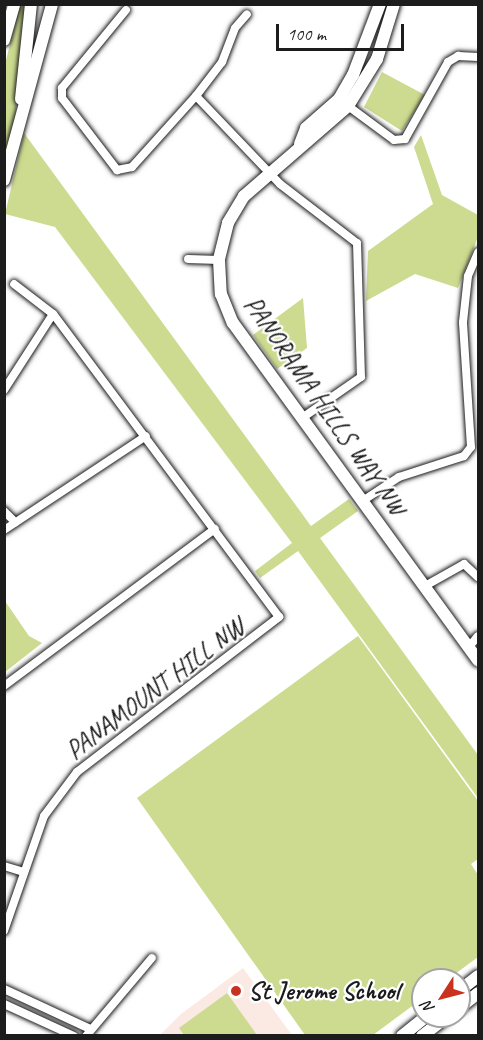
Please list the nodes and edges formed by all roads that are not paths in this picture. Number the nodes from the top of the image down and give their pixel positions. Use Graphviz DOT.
graph roads {
  1 [pos="14,4"];
  2 [pos="31,4"];
  3 [pos="52,4"];
  4 [pos="60,4"];
  5 [pos="394,4"];
  6 [pos="376,7"];
  7 [pos="126,10"];
  8 [pos="247,14"];
  9 [pos="4,40"];
  10 [pos="478,57"];
  11 [pos="38,64"];
  12 [pos="196,96"];
  13 [pos="344,103"];
  14 [pos="19,126"];
  15 [pos="268,172"];
  16 [pos="4,180"];
  17 [pos="478,252"];
  18 [pos="188,259"];
  19 [pos="219,260"];
  20 [pos="14,284"];
  21 [pos="53,314"];
  22 [pos="4,390"];
  23 [pos="302,418"];
  24 [pos="146,436"];
  25 [pos="364,500"];
  26 [pos="4,511"];
  27 [pos="15,522"];
  28 [pos="215,529"];
  29 [pos="4,530"];
  30 [pos="478,577"];
  31 [pos="425,586"];
  32 [pos="478,636"];
  33 [pos="469,647"];
  34 [pos="478,660"];
  35 [pos="4,686"];
  36 [pos="4,866"];
  37 [pos="24,872"];
  38 [pos="4,931"];
  39 [pos="152,958"];
  40 [pos="4,989"];
  41 [pos="4,1004"];
  42 [pos="88,1032"];
  43 [pos="74,1035"];
  1 -- 9 [label="street"];
  2 -- 14 [label="street"];
  3 -- 11 [label="street"];
  4 -- 11 [label="street"];
  5 -- 13 [label="street, PANORAMA HILLS WAY NW"];
  6 -- 13 [label="street, PANORAMA HILLS WAY NW"];
  7 -- 12 [label="street"];
  8 -- 12 [label="street"];
  10 -- 13 [label="street"];
  11 -- 14 [label="street"];
  12 -- 15 [label="street"];
  13 -- 15 [label="street, PANORAMA HILLS WAY NW"];
  14 -- 16 [label="street"];
  15 -- 19 [label="street, PANORAMA HILLS WAY NW"];
  15 -- 23 [label="street"];
  17 -- 25 [label="street"];
  18 -- 19 [label="street"];
  19 -- 23 [label="street, PANORAMA HILLS WAY NW"];
  20 -- 21 [label="street"];
  21 -- 22 [label="street"];
  21 -- 24 [label="street"];
  23 -- 25 [label="street, PANORAMA HILLS WAY NW"];
  24 -- 27 [label="street"];
  24 -- 28 [label="street"];
  25 -- 31 [label="street, PANORAMA HILLS WAY NW"];
  26 -- 27 [label="street"];
  27 -- 29 [label="street"];
  28 -- 35 [label="street"];
  28 -- 37 [label="street, PANAMOUNT HILL NW"];
  30 -- 31 [label="street"];
  31 -- 33 [label="street, PANORAMA HILLS WAY NW"];
  32 -- 33 [label="street"];
  33 -- 34 [label="street, PANORAMA HILLS WAY NW"];
  36 -- 37 [label="street"];
  37 -- 38 [label="street, PANAMOUNT HILL NW"];
  39 -- 42 [label="street"];
  40 -- 42 [label="street"];
  41 -- 43 [label="street"];
}
